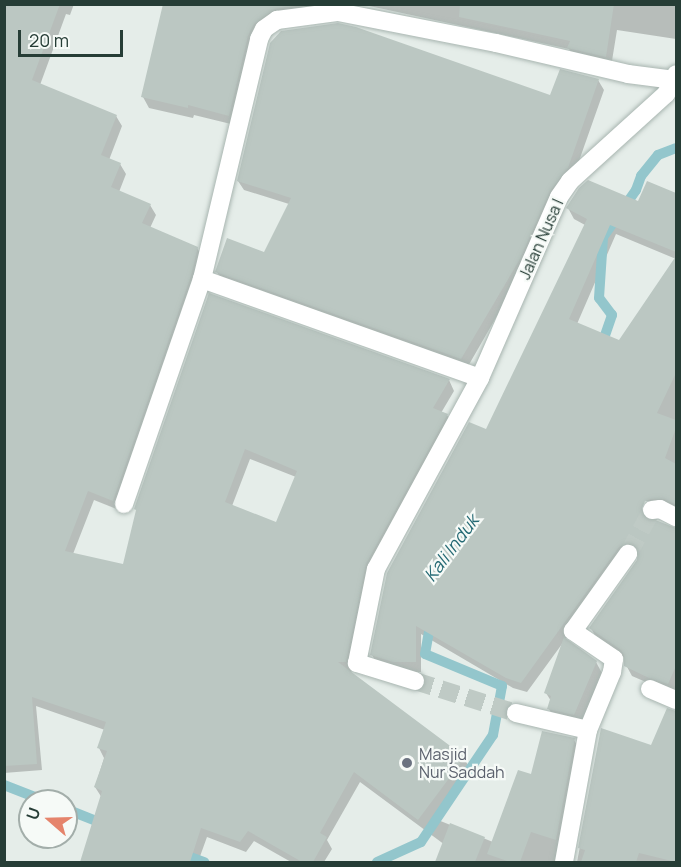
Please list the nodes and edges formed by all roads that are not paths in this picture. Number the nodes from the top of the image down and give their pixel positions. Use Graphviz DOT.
graph roads {
  1 [pos="338,8"];
  2 [pos="676,77"];
  3 [pos="202,279"];
  4 [pos="480,378"];
  5 [pos="124,504"];
  6 [pos="652,510"];
  7 [pos="676,517"];
  8 [pos="628,554"];
  9 [pos="415,681"];
  10 [pos="650,689"];
  11 [pos="676,700"];
  12 [pos="516,713"];
  13 [pos="588,730"];
  14 [pos="564,862"];
  1 -- 2 [label="street, Jalan Nusa I"];
  1 -- 3 [label="street, Jalan Nusa I"];
  2 -- 4 [label="street, Jalan Nusa I"];
  3 -- 4 [label="street"];
  3 -- 5 [label="street, Jalan Nusa I"];
  4 -- 9 [label="street, Jalan Nusa I"];
  6 -- 7 [label="street"];
  8 -- 13 [label="street"];
  10 -- 11 [label="street"];
  12 -- 13 [label="street"];
  13 -- 14 [label="street"];
}
